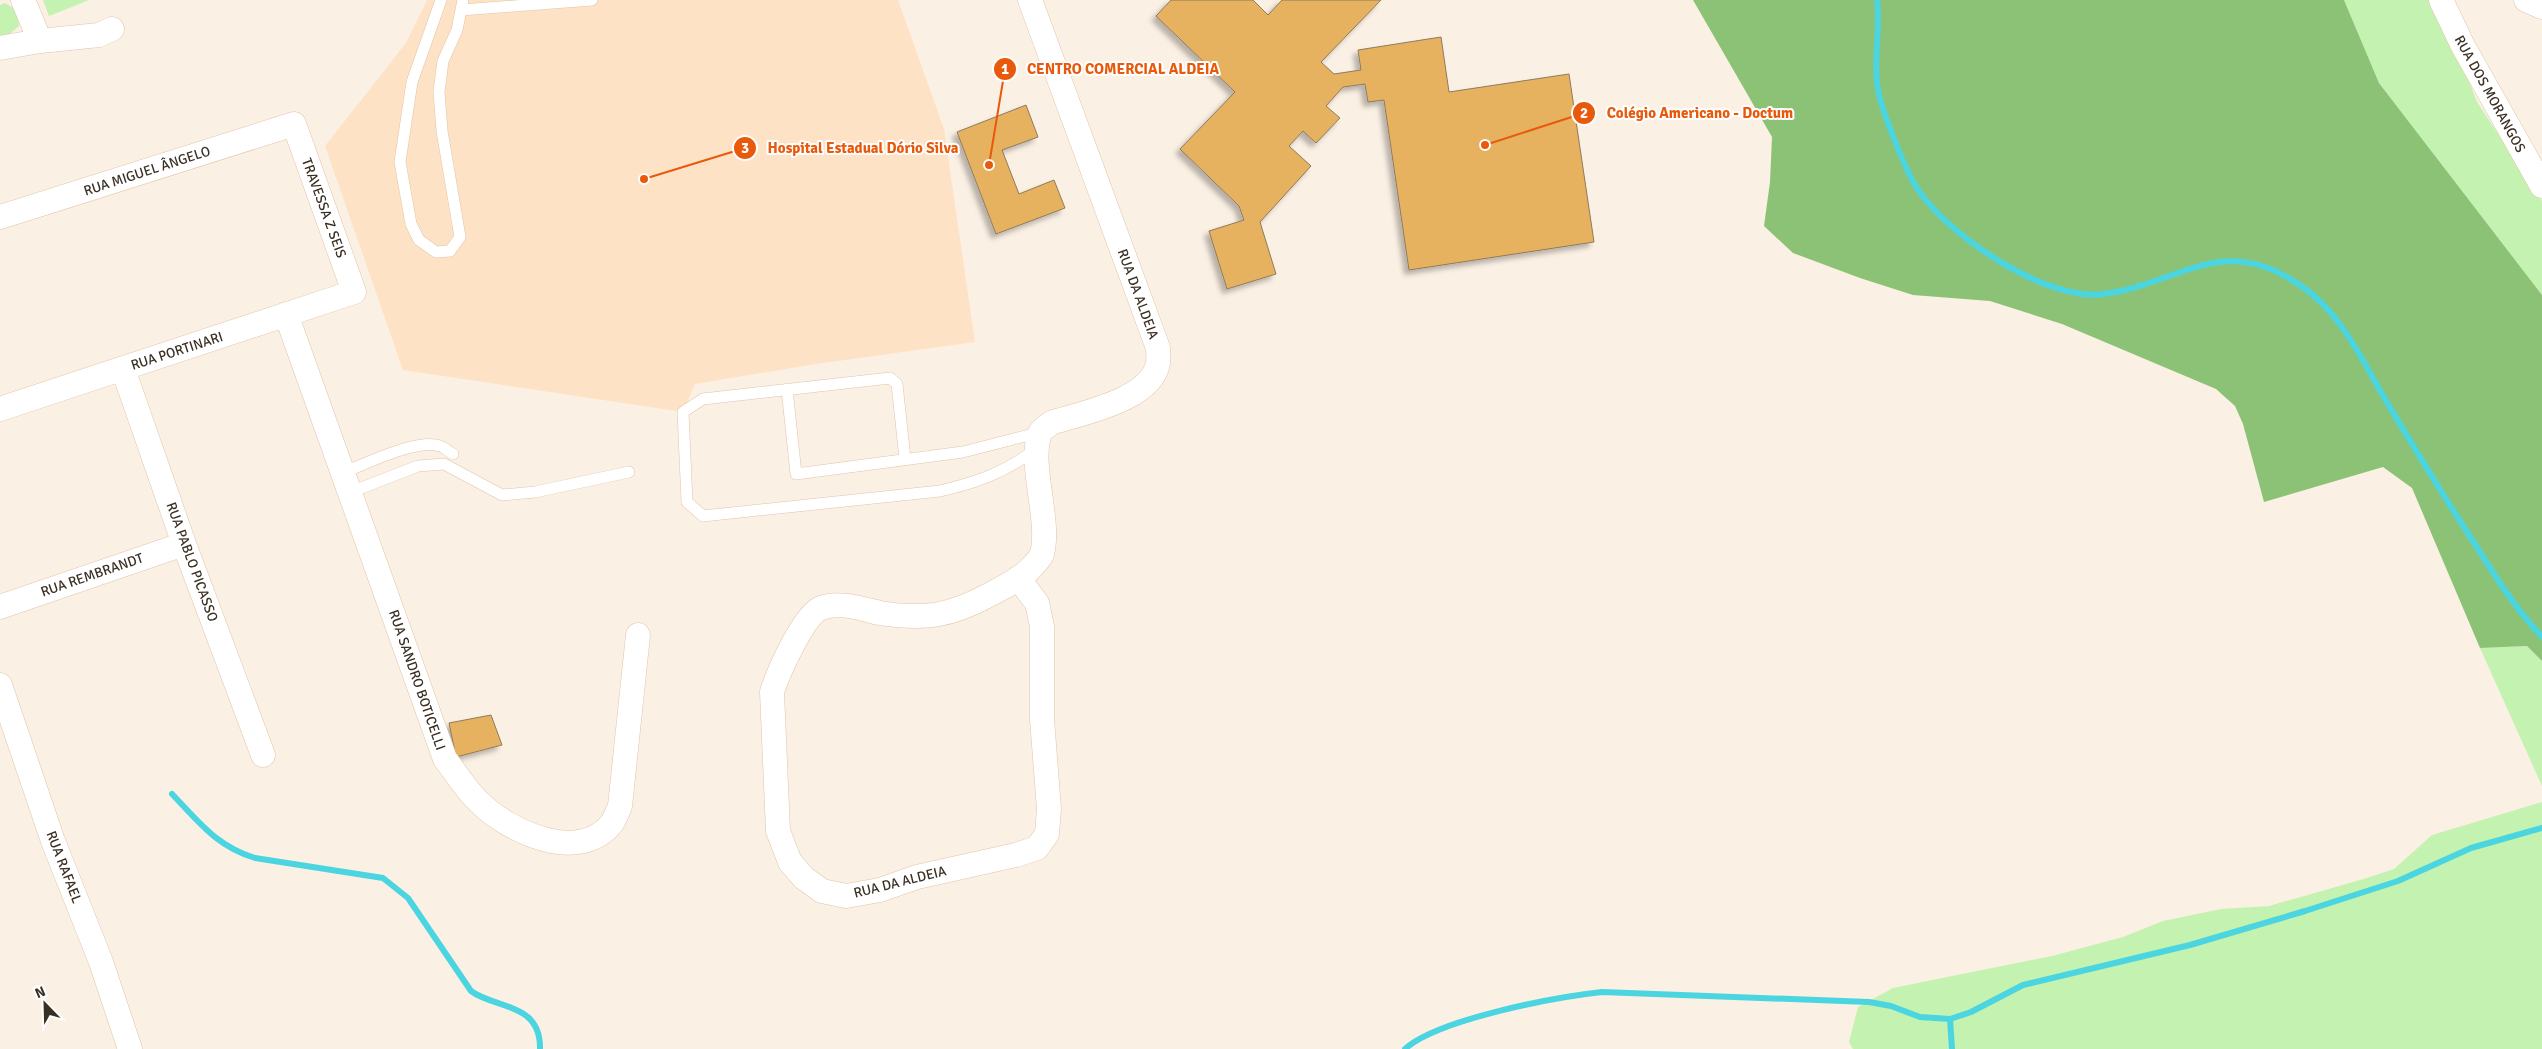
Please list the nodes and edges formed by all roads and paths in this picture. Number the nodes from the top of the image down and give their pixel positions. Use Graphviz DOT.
graph roads {
  1 [pos="23,0"];
  2 [pos="441,0"];
  3 [pos="592,0"];
  4 [pos="1030,0"];
  5 [pos="2441,0"];
  6 [pos="2526,0"];
  7 [pos="462,5"];
  8 [pos="2542,7"];
  9 [pos="112,29"];
  10 [pos="40,41"];
  11 [pos="0,48"];
  12 [pos="294,124"];
  13 [pos="2542,186"];
  14 [pos="0,217"];
  15 [pos="354,292"];
  16 [pos="286,314"];
  17 [pos="123,369"];
  18 [pos="787,389"];
  19 [pos="0,409"];
  20 [pos="1039,439"];
  21 [pos="453,454"];
  22 [pos="905,459"];
  23 [pos="629,472"];
  24 [pos="347,482"];
  25 [pos="184,544"];
  26 [pos="1018,578"];
  27 [pos="0,607"];
  28 [pos="638,635"];
  29 [pos="0,685"];
  30 [pos="263,755"];
  31 [pos="130,1049"];
  1 -- 10 [label="street"];
  2 -- 7 [label="lane"];
  3 -- 7 [label="lane"];
  4 -- 20 [label="street, RUA DA ALDEIA"];
  5 -- 13 [label="street, RUA DOS MORANGOS"];
  6 -- 8 [label="street"];
  9 -- 10 [label="street"];
  10 -- 11 [label="street"];
  12 -- 14 [label="street, RUA MIGUEL ÂNGELO"];
  12 -- 15 [label="street, TRAVESSA Z SEIS"];
  15 -- 16 [label="street, RUA PORTINARI"];
  16 -- 17 [label="street, RUA PORTINARI"];
  16 -- 24 [label="street, RUA SANDRO BOTICELLI"];
  17 -- 19 [label="street, RUA PORTINARI"];
  17 -- 25 [label="street, RUA PABLO PICASSO"];
  18 -- 20 [label="lane"];
  18 -- 22 [label="lane"];
  18 -- 22 [label="lane"];
  20 -- 22 [label="lane"];
  20 -- 26 [label="street, RUA DA ALDEIA"];
  21 -- 24 [label="lane"];
  23 -- 24 [label="lane"];
  24 -- 28 [label="street, RUA SANDRO BOTICELLI"];
  25 -- 27 [label="street, RUA REMBRANDT"];
  25 -- 30 [label="street, RUA PABLO PICASSO"];
  26 -- 26 [label="street, RUA DA ALDEIA"];
  29 -- 31 [label="street, RUA RAFAEL"];
}
